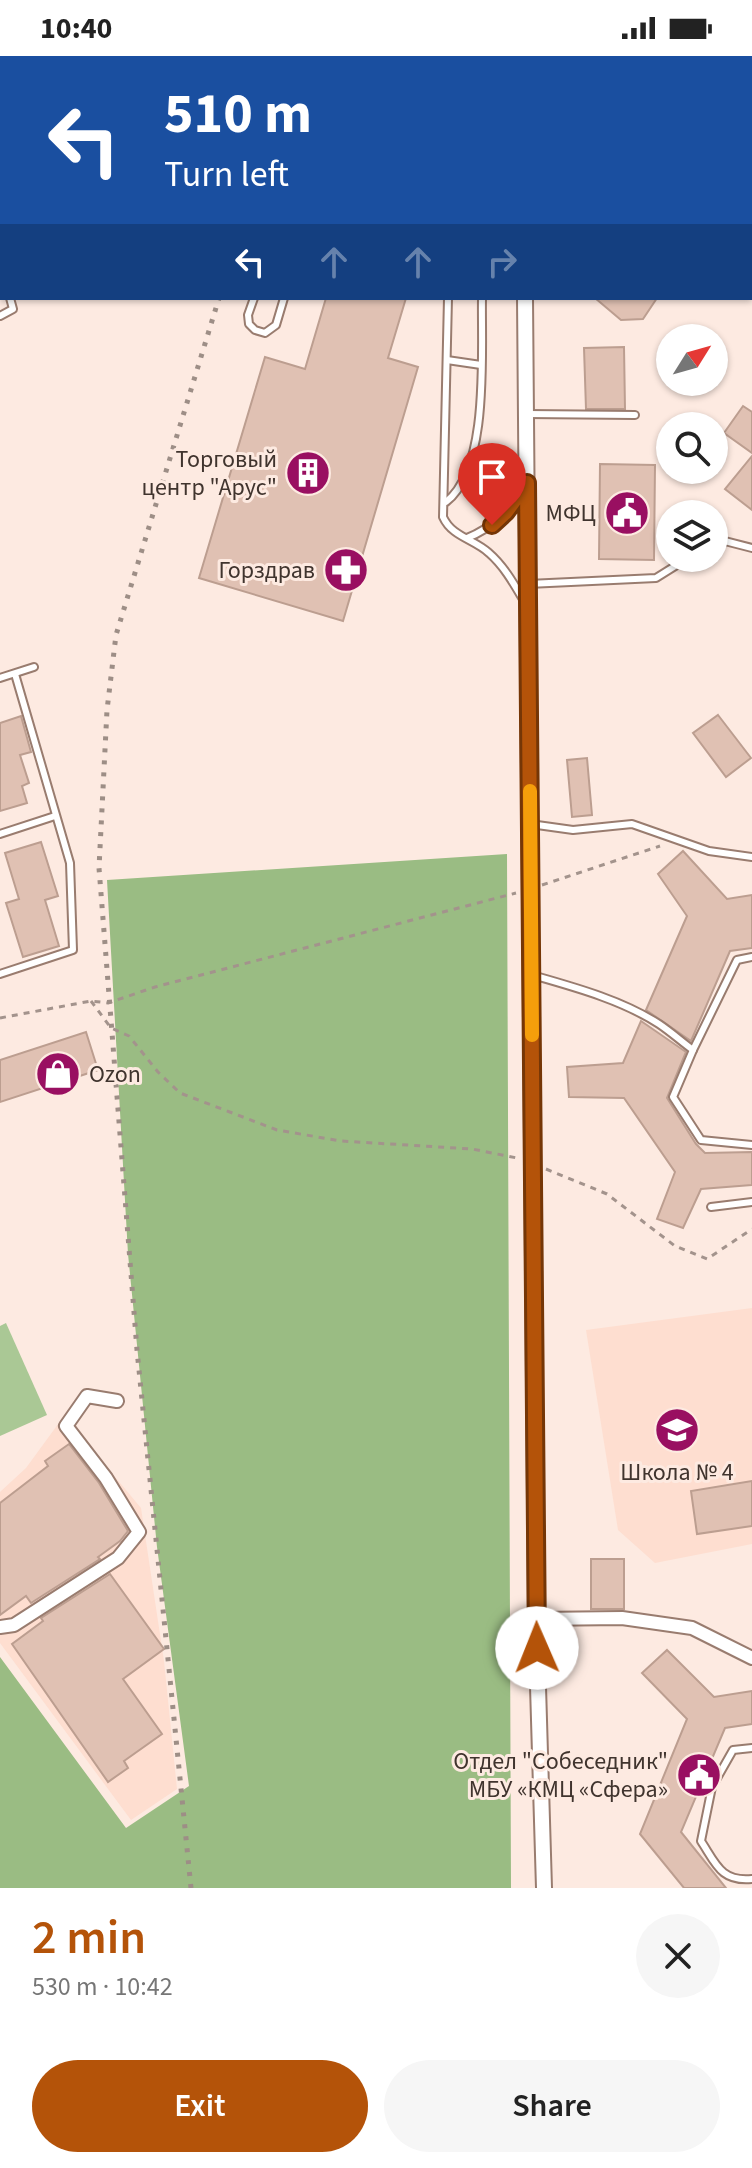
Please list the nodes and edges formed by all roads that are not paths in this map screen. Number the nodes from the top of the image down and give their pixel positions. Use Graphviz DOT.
graph roads {
  1 [pos="11,300"];
  2 [pos="253,300"];
  3 [pos="283,300"];
  4 [pos="448,300"];
  5 [pos="482,300"];
  6 [pos="525,300"];
  7 [pos="0,316"];
  8 [pos="447,360"];
  9 [pos="481,365"];
  10 [pos="527,414"];
  11 [pos="635,415"];
  12 [pos="527,483"];
  13 [pos="446,502"];
  14 [pos="467,538"];
  15 [pos="728,542"];
  16 [pos="752,548"];
  17 [pos="666,572"];
  18 [pos="528,584"];
  19 [pos="528,608"];
  20 [pos="34,667"];
  21 [pos="15,674"];
  22 [pos="0,678"];
  23 [pos="55,816"];
  24 [pos="530,824"];
  25 [pos="0,834"];
  26 [pos="752,857"];
  27 [pos="752,957"];
  28 [pos="0,974"];
  29 [pos="532,975"];
  30 [pos="693,1050"];
  31 [pos="752,1145"];
  32 [pos="752,1202"];
  33 [pos="711,1207"];
  34 [pos="117,1401"];
  35 [pos="536,1619"];
  36 [pos="0,1627"];
  37 [pos="752,1658"];
  38 [pos="752,1748"];
  39 [pos="752,1879"];
  40 [pos="544,1888"];
  1 -- 7 [label="lane"];
  2 -- 3 [label="lane"];
  4 -- 8 [label="lane"];
  5 -- 9 [label="lane"];
  6 -- 10 [label="street"];
  8 -- 9 [label="lane"];
  8 -- 13 [label="lane"];
  9 -- 13 [label="lane"];
  10 -- 11 [label="lane"];
  10 -- 12 [label="street"];
  12 -- 14 [label="lane"];
  12 -- 18 [label="street"];
  13 -- 14 [label="lane"];
  14 -- 19 [label="lane"];
  15 -- 16 [label="lane"];
  17 -- 18 [label="lane"];
  18 -- 19 [label="street"];
  19 -- 24 [label="street"];
  20 -- 21 [label="lane"];
  21 -- 22 [label="lane"];
  21 -- 23 [label="lane"];
  23 -- 25 [label="lane"];
  23 -- 28 [label="lane"];
  24 -- 26 [label="lane"];
  24 -- 29 [label="street"];
  27 -- 30 [label="lane"];
  29 -- 30 [label="lane"];
  29 -- 35 [label="street"];
  30 -- 31 [label="lane"];
  32 -- 33 [label="lane"];
  34 -- 36 [label="street"];
  35 -- 37 [label="street"];
  35 -- 40 [label="street"];
  38 -- 39 [label="lane"];
}
